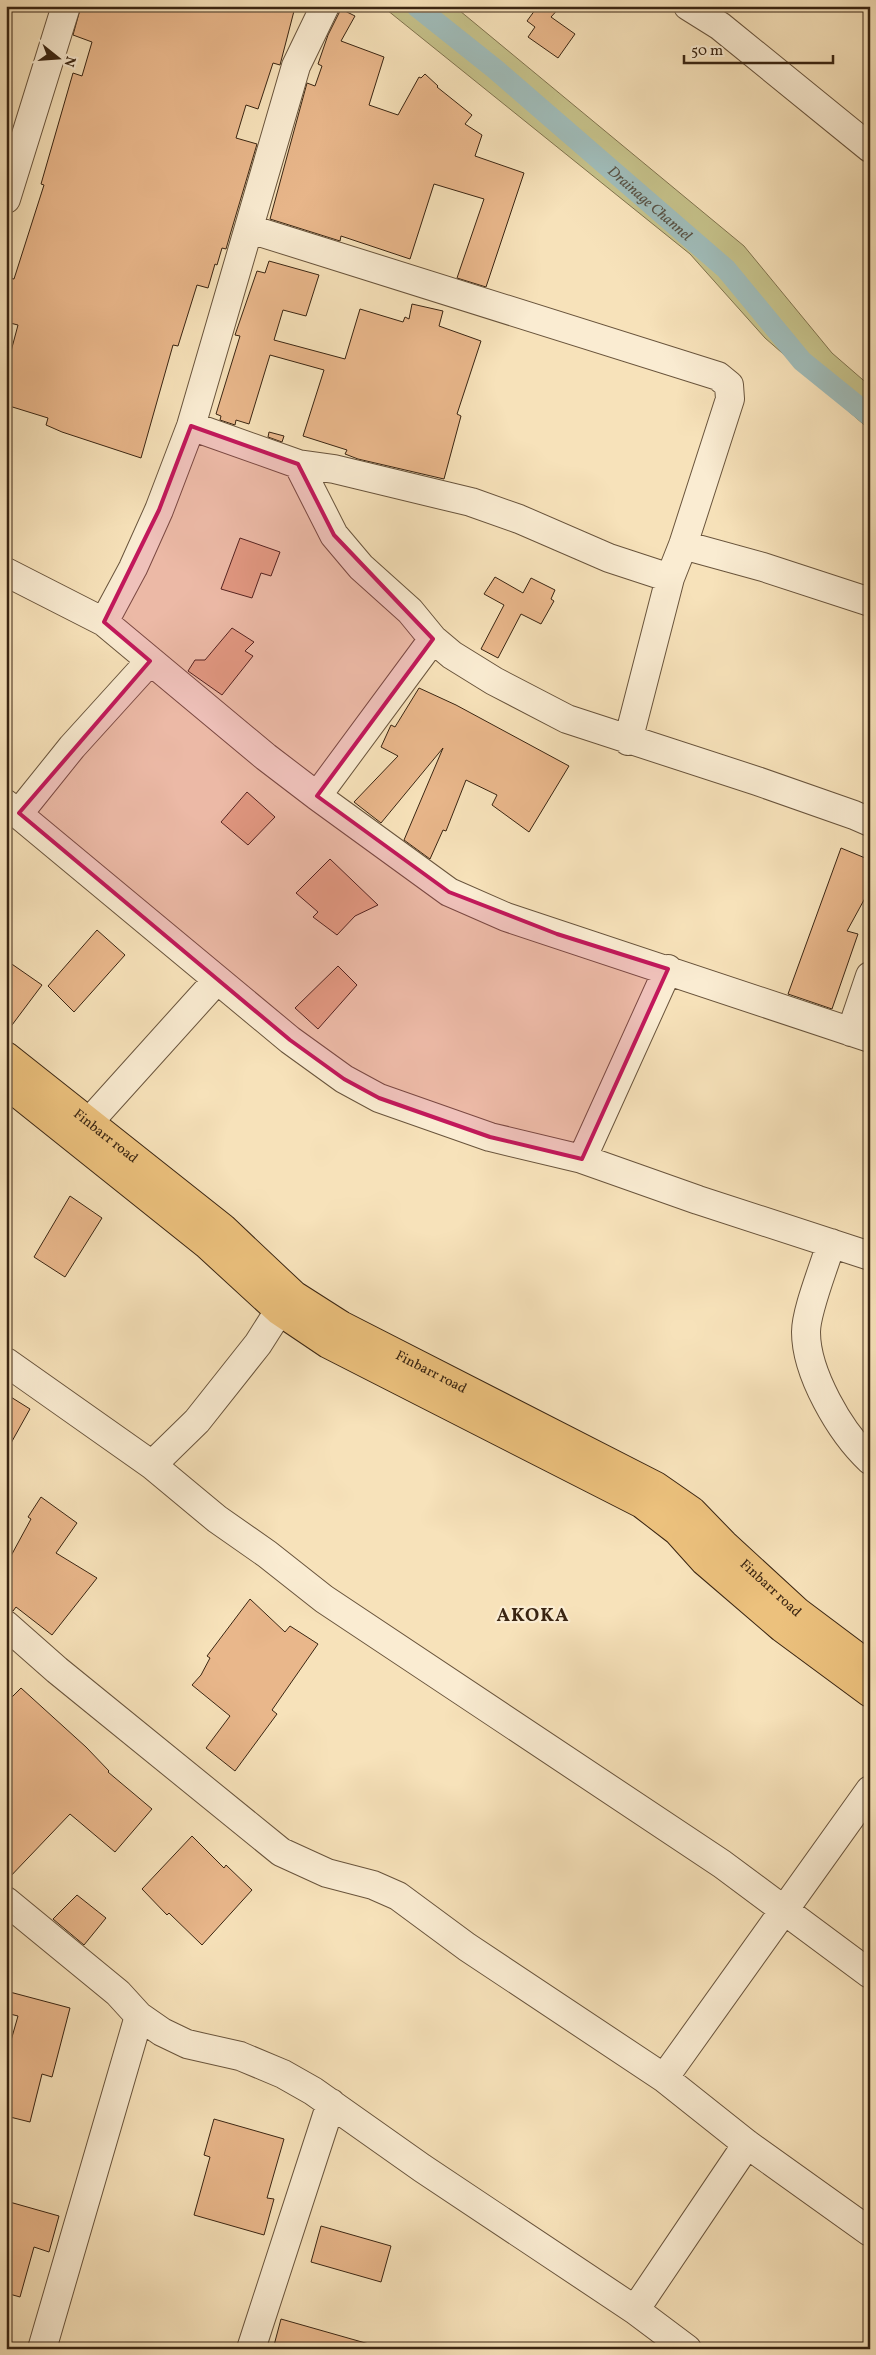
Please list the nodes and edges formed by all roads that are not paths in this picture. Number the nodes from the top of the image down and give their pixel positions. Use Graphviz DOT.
graph roads {
  1 [pos="66,6"];
  2 [pos="325,6"];
  3 [pos="688,6"];
  4 [pos="723,16"];
  5 [pos="870,148"];
  6 [pos="6,199"];
  7 [pos="250,229"];
  8 [pos="191,426"];
  9 [pos="298,464"];
  10 [pos="683,545"];
  11 [pos="6,572"];
  12 [pos="670,578"];
  13 [pos="870,602"];
  14 [pos="104,622"];
  15 [pos="434,639"];
  16 [pos="150,661"];
  17 [pos="628,740"];
  18 [pos="317,796"];
  19 [pos="13,808"];
  20 [pos="870,822"];
  21 [pos="668,969"];
  22 [pos="870,976"];
  23 [pos="218,980"];
  24 [pos="860,1035"];
  25 [pos="6,1056"];
  26 [pos="6,1084"];
  27 [pos="90,1122"];
  28 [pos="582,1159"];
  29 [pos="832,1243"];
  30 [pos="870,1256"];
  31 [pos="279,1310"];
  32 [pos="6,1362"];
  33 [pos="870,1460"];
  34 [pos="152,1465"];
  35 [pos="6,1625"];
  36 [pos="870,1666"];
  37 [pos="870,1694"];
  38 [pos="870,1790"];
  39 [pos="6,1901"];
  40 [pos="785,1910"];
  41 [pos="870,1974"];
  42 [pos="140,2016"];
  43 [pos="664,2078"];
  44 [pos="331,2103"];
  45 [pos="747,2144"];
  46 [pos="870,2232"];
  47 [pos="635,2310"];
  48 [pos="42,2349"];
  49 [pos="251,2349"];
  50 [pos="687,2349"];
  1 -- 6 [label="street"];
  2 -- 7 [label="street"];
  3 -- 4 [label="street"];
  4 -- 5 [label="street"];
  7 -- 8 [label="street"];
  7 -- 10 [label="street"];
  8 -- 9 [label="street"];
  8 -- 14 [label="street"];
  9 -- 12 [label="street"];
  9 -- 15 [label="street"];
  10 -- 12 [label="street"];
  10 -- 13 [label="street"];
  11 -- 14 [label="street"];
  12 -- 17 [label="street"];
  14 -- 16 [label="street"];
  15 -- 17 [label="street"];
  15 -- 18 [label="street"];
  16 -- 18 [label="street"];
  16 -- 19 [label="street"];
  17 -- 20 [label="street"];
  18 -- 21 [label="street"];
  19 -- 23 [label="street"];
  21 -- 24 [label="street"];
  21 -- 28 [label="street"];
  22 -- 24 [label="street"];
  23 -- 27 [label="street"];
  23 -- 28 [label="street"];
  25 -- 27 [label="main road, Finbarr road"];
  26 -- 31 [label="main road, Finbarr road"];
  27 -- 36 [label="main road, Finbarr road"];
  28 -- 29 [label="street"];
  29 -- 30 [label="street"];
  29 -- 33 [label="street"];
  31 -- 34 [label="street"];
  31 -- 37 [label="main road, Finbarr road"];
  32 -- 34 [label="street"];
  34 -- 40 [label="street"];
  35 -- 43 [label="street"];
  38 -- 40 [label="street"];
  39 -- 42 [label="street"];
  40 -- 41 [label="street"];
  40 -- 43 [label="street"];
  42 -- 44 [label="street"];
  42 -- 48 [label="street"];
  43 -- 45 [label="street"];
  44 -- 47 [label="street"];
  44 -- 49 [label="street"];
  45 -- 46 [label="street"];
  45 -- 47 [label="street"];
  47 -- 50 [label="street"];
}
